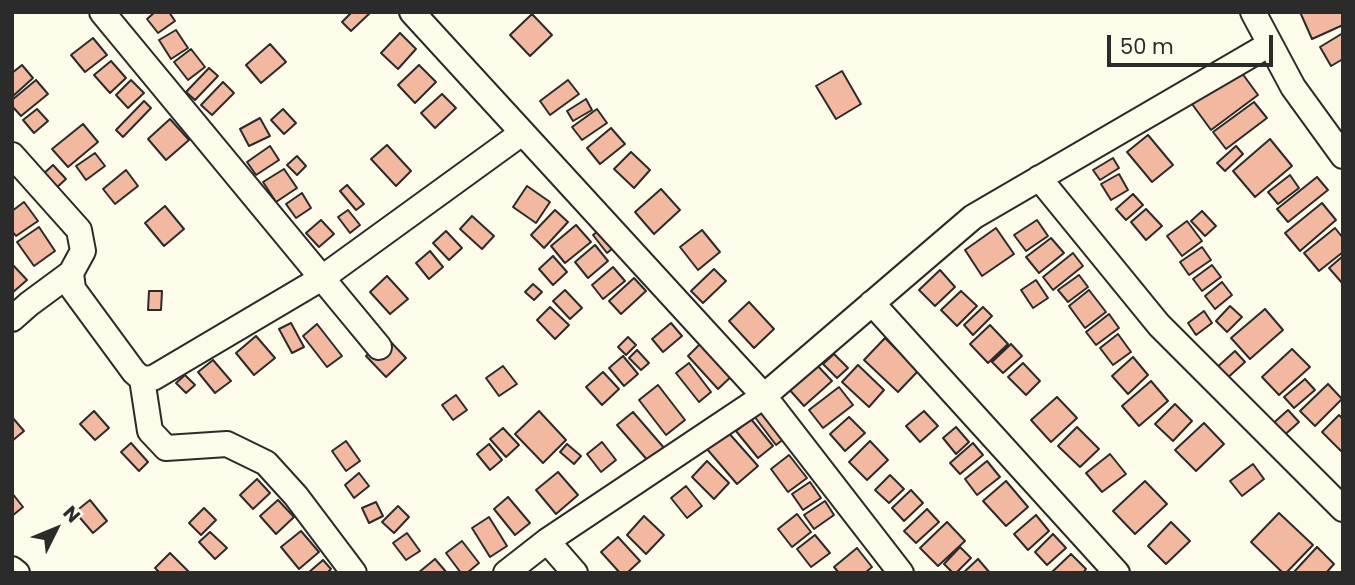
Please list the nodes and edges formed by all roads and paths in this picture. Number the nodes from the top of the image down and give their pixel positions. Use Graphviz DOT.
graph roads {
  1 [pos="102,12"];
  2 [pos="412,12"];
  3 [pos="1253,12"];
  4 [pos="1270,44"];
  5 [pos="522,133"];
  6 [pos="12,155"];
  7 [pos="1343,156"];
  8 [pos="1039,178"];
  9 [pos="71,273"];
  10 [pos="322,278"];
  11 [pos="873,303"];
  12 [pos="12,319"];
  13 [pos="379,347"];
  14 [pos="142,379"];
  15 [pos="764,396"];
  16 [pos="1343,509"];
  17 [pos="547,541"];
  18 [pos="12,569"];
  19 [pos="17,573"];
  20 [pos="354,573"];
  21 [pos="506,573"];
  22 [pos="575,573"];
  23 [pos="901,573"];
  24 [pos="1117,573"];
  1 -- 10 [label="street"];
  2 -- 5 [label="street"];
  3 -- 4 [label="street"];
  4 -- 7 [label="street"];
  4 -- 8 [label="street"];
  5 -- 10 [label="street"];
  5 -- 15 [label="street"];
  6 -- 9 [label="street"];
  8 -- 11 [label="street"];
  8 -- 16 [label="street"];
  9 -- 12 [label="street"];
  9 -- 14 [label="street"];
  10 -- 13 [label="street"];
  10 -- 14 [label="street"];
  11 -- 15 [label="street"];
  11 -- 24 [label="street"];
  14 -- 20 [label="street"];
  15 -- 17 [label="street"];
  15 -- 23 [label="street"];
  17 -- 21 [label="street"];
  17 -- 22 [label="street"];
  18 -- 19 [label="street"];
}
